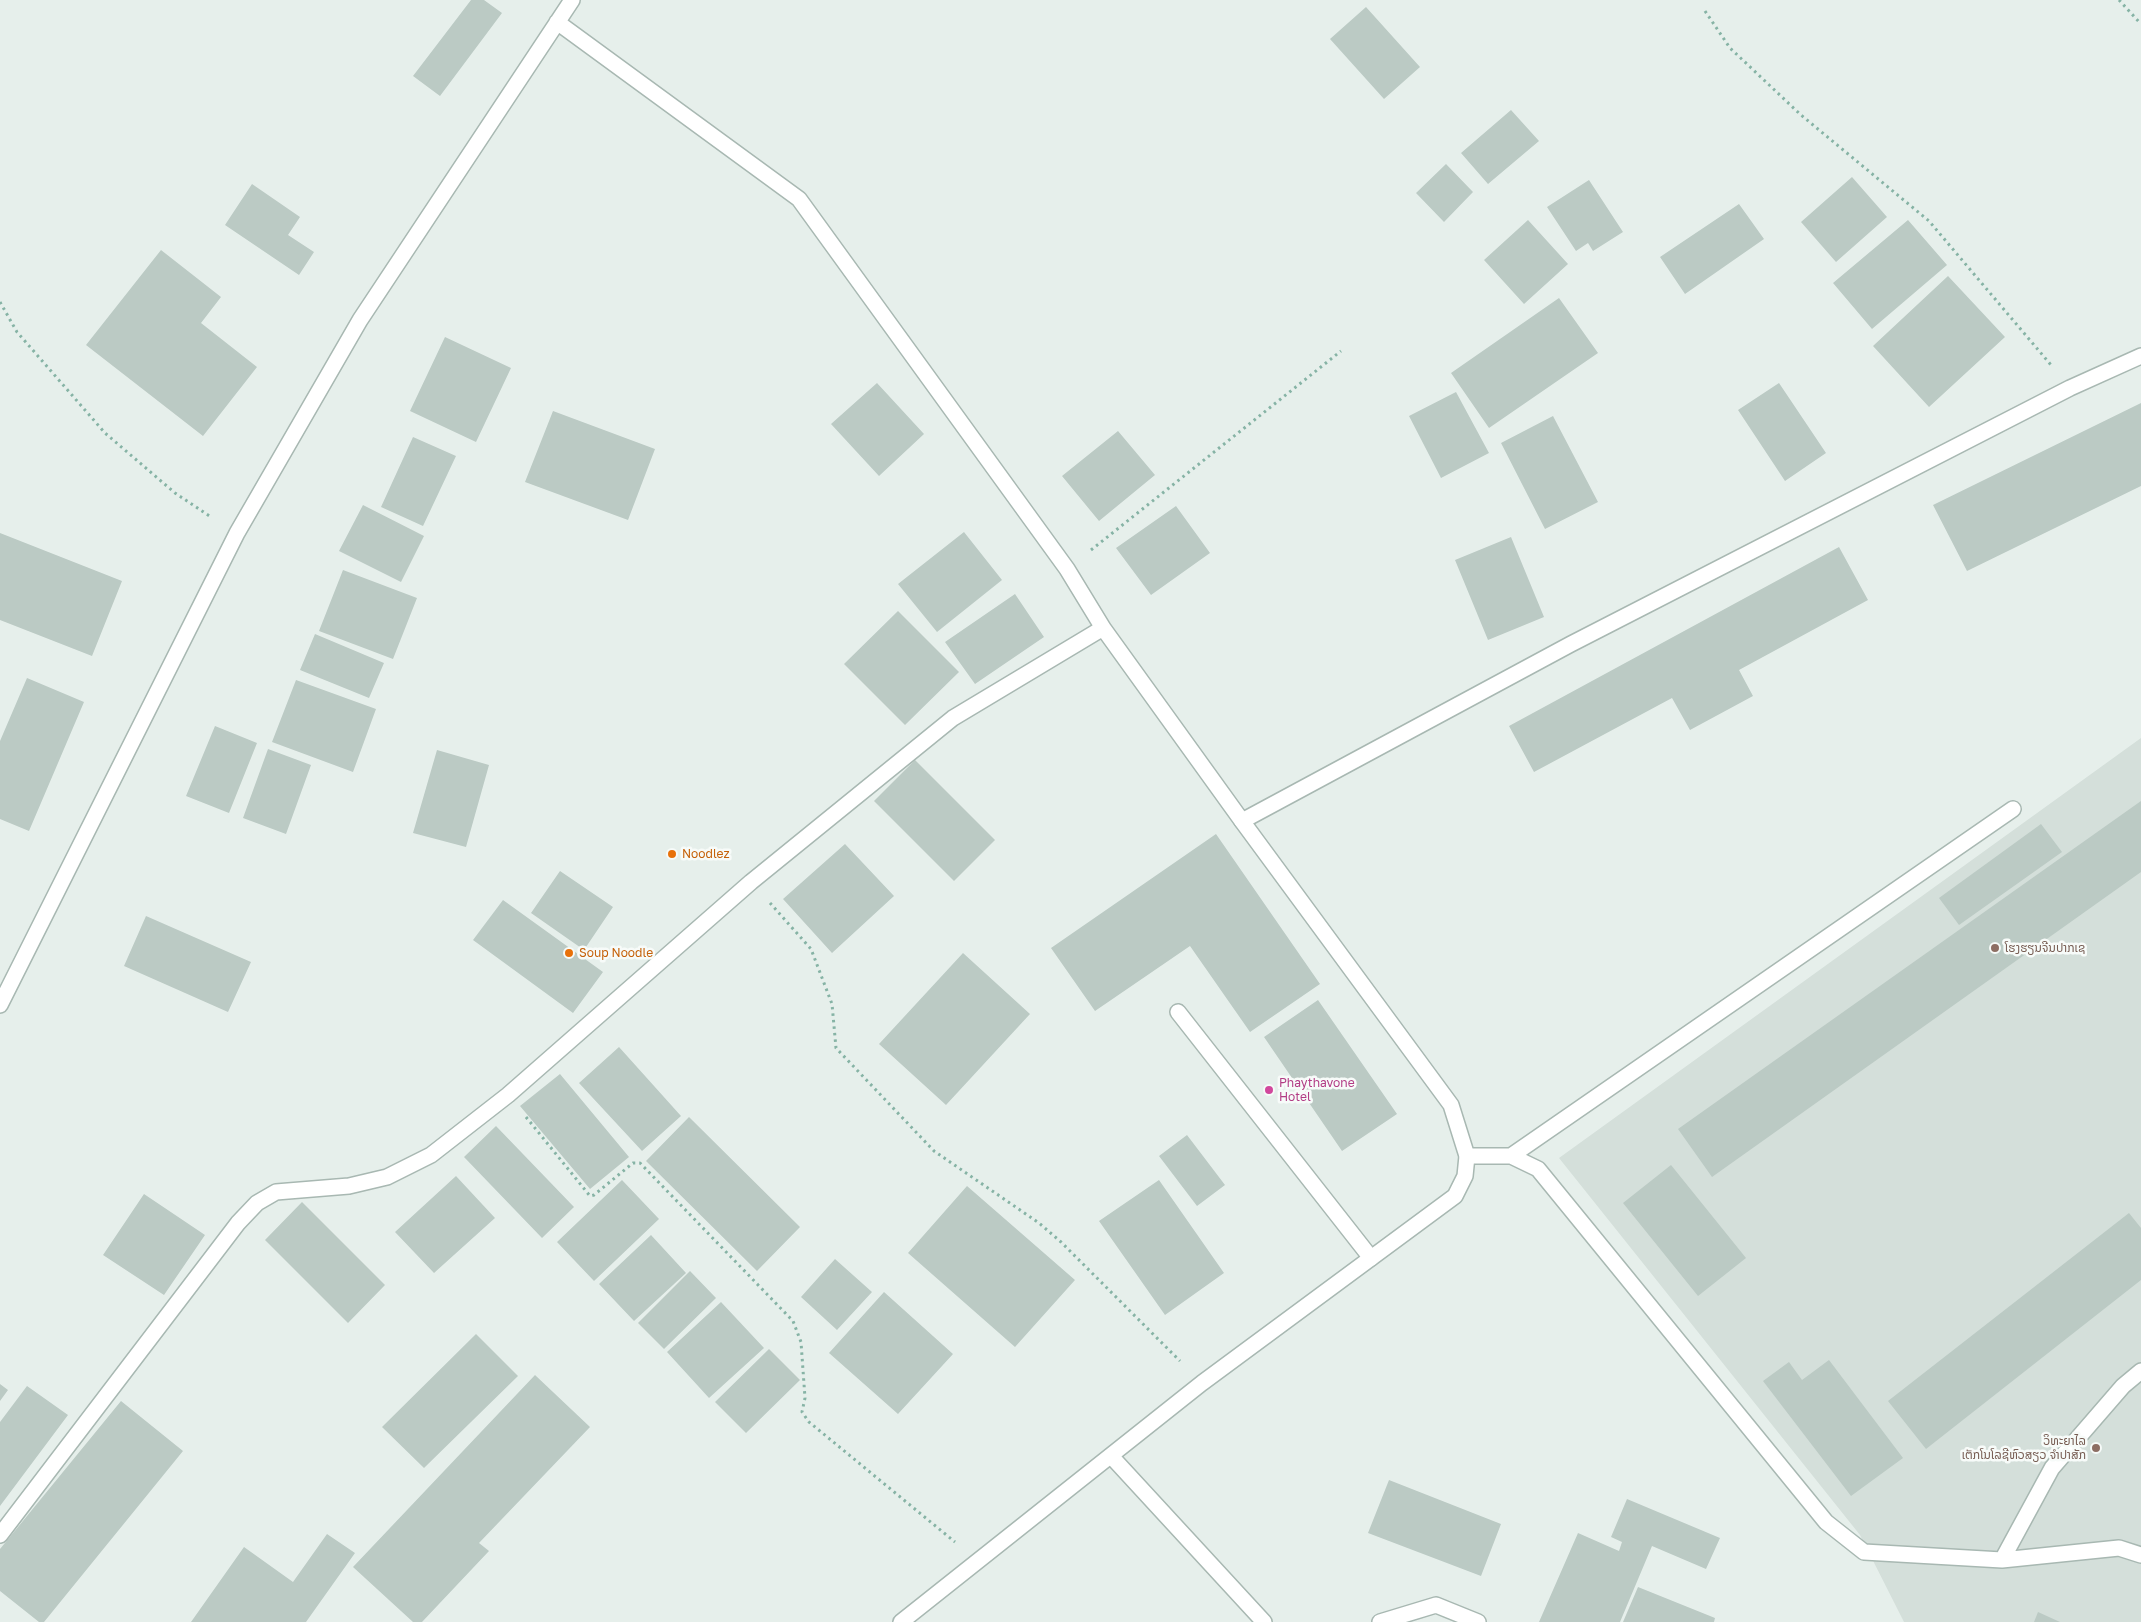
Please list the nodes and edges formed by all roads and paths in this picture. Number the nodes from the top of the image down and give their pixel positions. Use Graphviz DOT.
graph roads {
  1 [pos="572,0"];
  2 [pos="2119,0"];
  3 [pos="1705,11"];
  4 [pos="557,22"];
  5 [pos="2141,24"];
  6 [pos="0,302"];
  7 [pos="1341,351"];
  8 [pos="2141,356"];
  9 [pos="2070,388"];
  10 [pos="237,534"];
  11 [pos="1067,569"];
  12 [pos="1103,628"];
  13 [pos="2013,809"];
  14 [pos="1242,821"];
  15 [pos="751,882"];
  16 [pos="0,1005"];
  17 [pos="1178,1012"];
  18 [pos="508,1095"];
  19 [pos="1467,1156"];
  20 [pos="1511,1156"];
  21 [pos="1371,1258"];
  22 [pos="2141,1371"];
  23 [pos="1202,1383"];
  24 [pos="1111,1456"];
  25 [pos="0,1535"];
  26 [pos="2141,1555"];
  27 [pos="2002,1560"];
  28 [pos="978,1562"];
  29 [pos="901,1622"];
  30 [pos="1264,1622"];
  31 [pos="1380,1622"];
  32 [pos="1478,1622"];
  1 -- 4 [label="street"];
  2 -- 5 [label="path"];
  3 -- 9 [label="path"];
  4 -- 10 [label="street"];
  4 -- 11 [label="street"];
  6 -- 10 [label="path"];
  7 -- 11 [label="path"];
  8 -- 9 [label="street"];
  9 -- 14 [label="street"];
  10 -- 16 [label="street"];
  11 -- 12 [label="street"];
  12 -- 14 [label="street"];
  12 -- 15 [label="street"];
  13 -- 20 [label="street"];
  14 -- 19 [label="street"];
  15 -- 18 [label="street"];
  15 -- 23 [label="path"];
  17 -- 21 [label="street"];
  18 -- 25 [label="street"];
  18 -- 28 [label="path"];
  19 -- 20 [label="street"];
  19 -- 21 [label="street"];
  20 -- 27 [label="street"];
  21 -- 23 [label="street"];
  22 -- 27 [label="street"];
  23 -- 24 [label="street"];
  24 -- 28 [label="street"];
  24 -- 30 [label="street"];
  26 -- 27 [label="street"];
  28 -- 29 [label="street"];
  31 -- 32 [label="street"];
}
